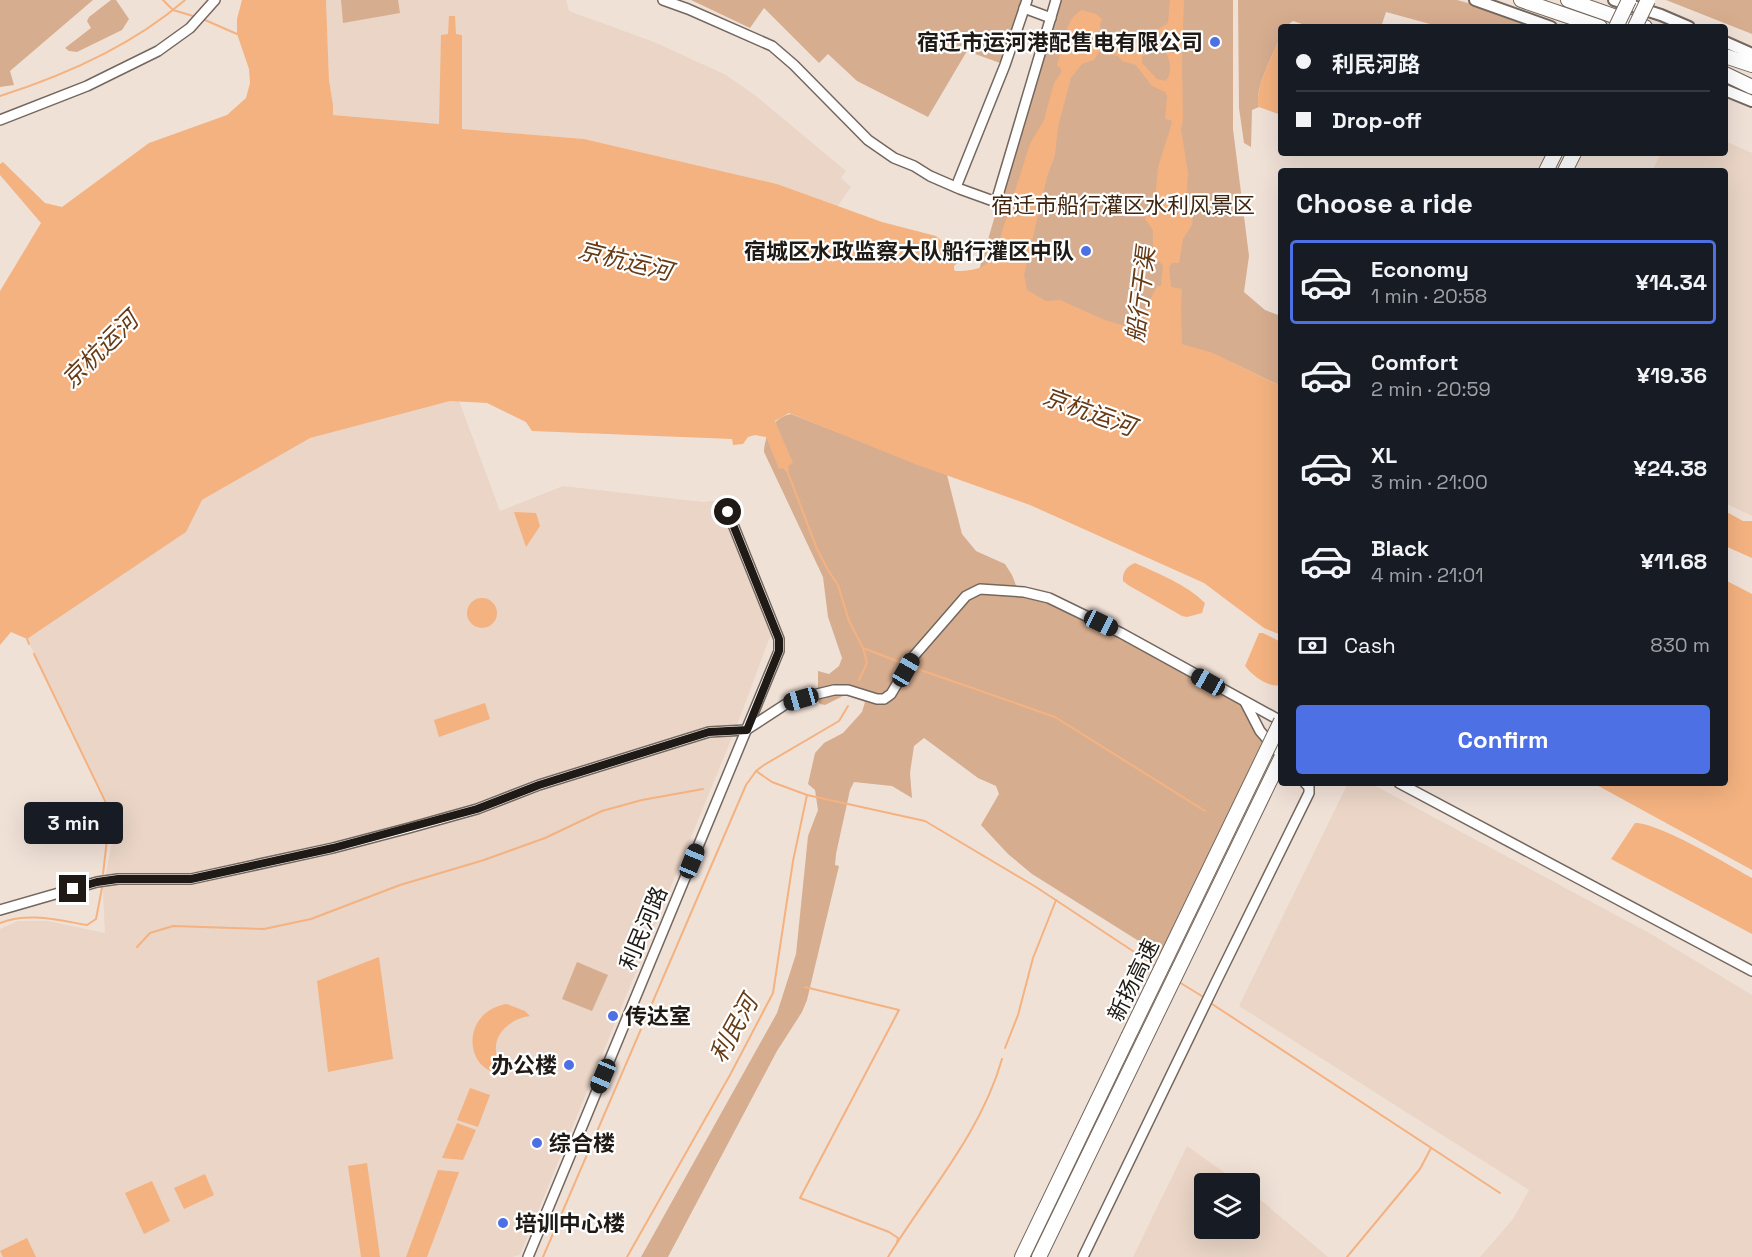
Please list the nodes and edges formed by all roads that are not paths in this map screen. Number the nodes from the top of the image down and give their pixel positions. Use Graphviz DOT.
graph roads {
  1 [pos="215,0"];
  2 [pos="663,0"];
  3 [pos="1056,0"];
  4 [pos="1475,0"];
  5 [pos="1521,0"];
  6 [pos="1568,0"];
  7 [pos="1614,0"];
  8 [pos="1629,0"];
  9 [pos="1648,0"];
  10 [pos="1026,4"];
  11 [pos="1051,18"];
  12 [pos="1543,24"];
  13 [pos="1591,24"];
  14 [pos="1617,24"];
  15 [pos="1636,24"];
  16 [pos="1636,24"];
  17 [pos="1682,24"];
  18 [pos="1728,43"];
  19 [pos="1752,54"];
  20 [pos="1728,57"];
  21 [pos="1752,65"];
  22 [pos="1728,75"];
  23 [pos="1752,87"];
  24 [pos="1728,91"];
  25 [pos="1752,101"];
  26 [pos="0,120"];
  27 [pos="956,187"];
  28 [pos="728,512"];
  29 [pos="1245,702"];
  30 [pos="1278,719"];
  31 [pos="1278,727"];
  32 [pos="747,730"];
  33 [pos="1278,753"];
  34 [pos="1278,763"];
  35 [pos="1308,786"];
  36 [pos="1405,786"];
  37 [pos="0,910"];
  38 [pos="1752,971"];
  39 [pos="528,1257"];
  40 [pos="1022,1257"];
  41 [pos="1039,1257"];
  42 [pos="1083,1257"];
  1 -- 26 [label="street"];
  2 -- 27 [label="street"];
  3 -- 11 [label="street"];
  4 -- 12 [label="main road"];
  5 -- 13 [label="highway"];
  6 -- 15 [label="highway"];
  7 -- 17 [label="main road"];
  8 -- 14 [label="highway, bridge"];
  9 -- 16 [label="highway, bridge"];
  10 -- 11 [label="street"];
  10 -- 27 [label="street"];
  11 -- 27 [label="street"];
  18 -- 19 [label="main road"];
  20 -- 21 [label="highway"];
  22 -- 23 [label="highway"];
  24 -- 25 [label="main road"];
  28 -- 32 [label="street, 利民河路"];
  29 -- 30 [label="street"];
  29 -- 32 [label="street"];
  29 -- 33 [label="street"];
  31 -- 40 [label="highway, 新扬高速, bridge"];
  32 -- 37 [label="street"];
  32 -- 39 [label="street, 利民河路"];
  34 -- 41 [label="highway, 新扬高速"];
  35 -- 42 [label="street"];
  36 -- 38 [label="street"];
}
